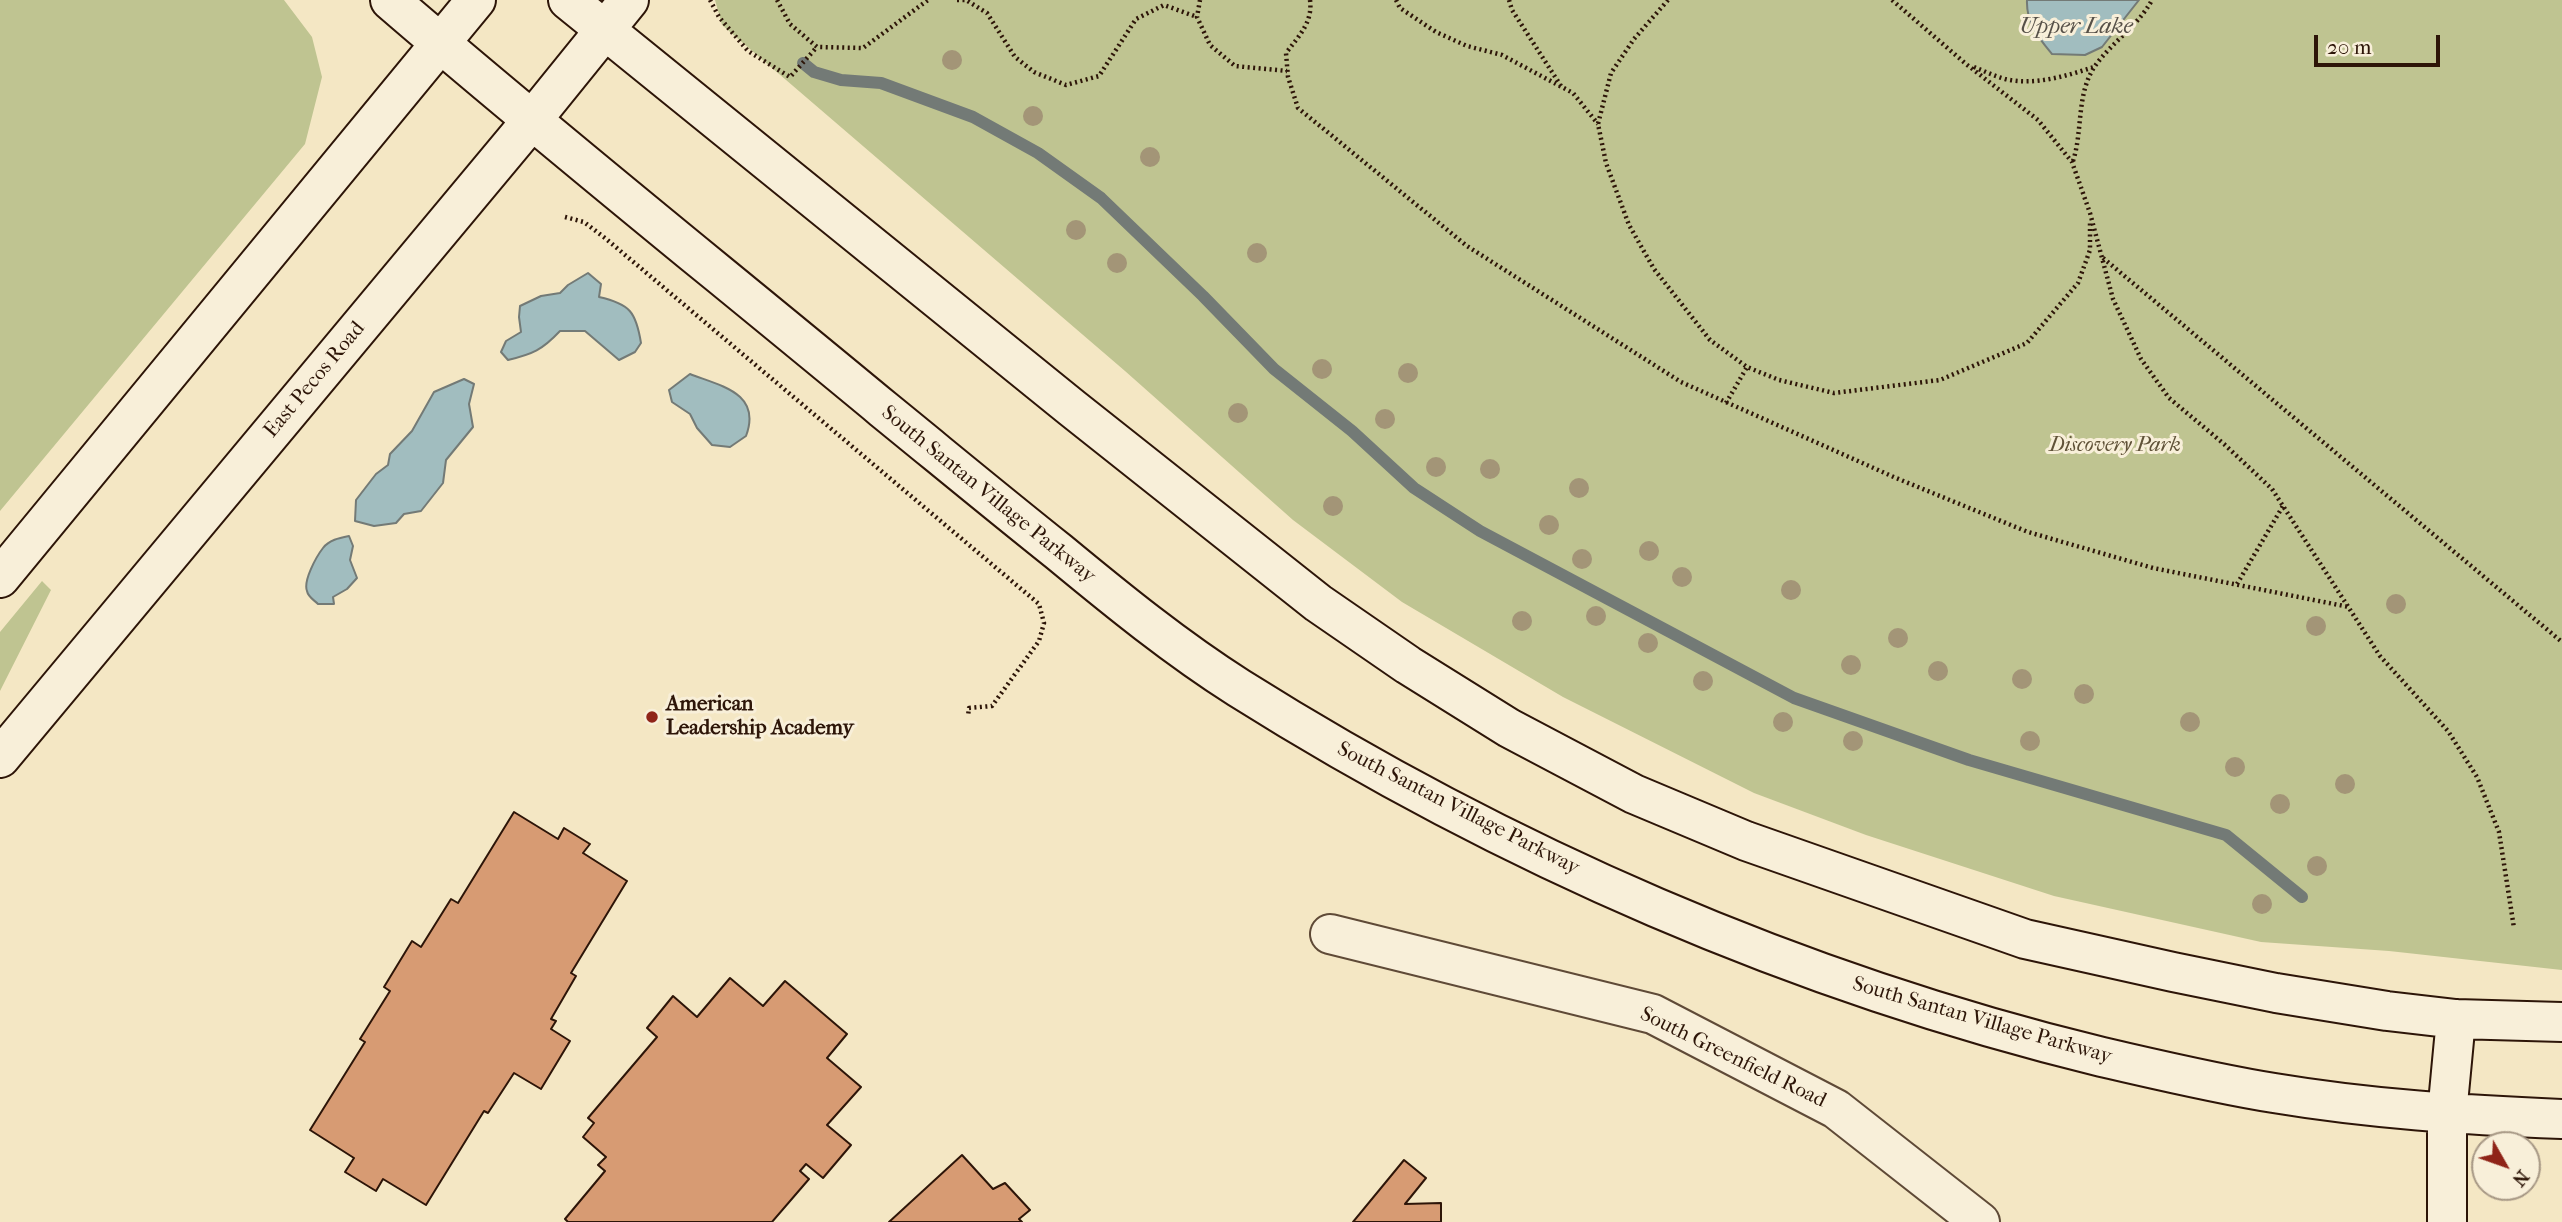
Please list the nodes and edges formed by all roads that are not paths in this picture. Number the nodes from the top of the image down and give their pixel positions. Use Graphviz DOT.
graph roads {
  1 [pos="390,0"];
  2 [pos="476,0"];
  3 [pos="568,0"];
  4 [pos="629,0"];
  5 [pos="605,30"];
  6 [pos="440,43"];
  7 [pos="533,120"];
  8 [pos="0,578"];
  9 [pos="0,758"];
  10 [pos="1329,934"];
  11 [pos="2456,1019"];
  12 [pos="2562,1022"];
  13 [pos="2447,1114"];
  14 [pos="2562,1119"];
  15 [pos="1980,1222"];
  16 [pos="2446,1222"];
  1 -- 6 [label="main road"];
  2 -- 6 [label="main road"];
  3 -- 5 [label="main road"];
  4 -- 5 [label="main road, East Pecos Road"];
  5 -- 7 [label="main road, East Pecos Road"];
  5 -- 11 [label="main road"];
  6 -- 7 [label="main road"];
  6 -- 8 [label="main road"];
  7 -- 9 [label="main road, East Pecos Road"];
  7 -- 13 [label="main road, South Santan Village Parkway"];
  10 -- 15 [label="main road, South Greenfield Road"];
  11 -- 12 [label="main road"];
  11 -- 13 [label="main road"];
  13 -- 14 [label="main road, South Santan Village Parkway"];
  13 -- 16 [label="main road"];
}
